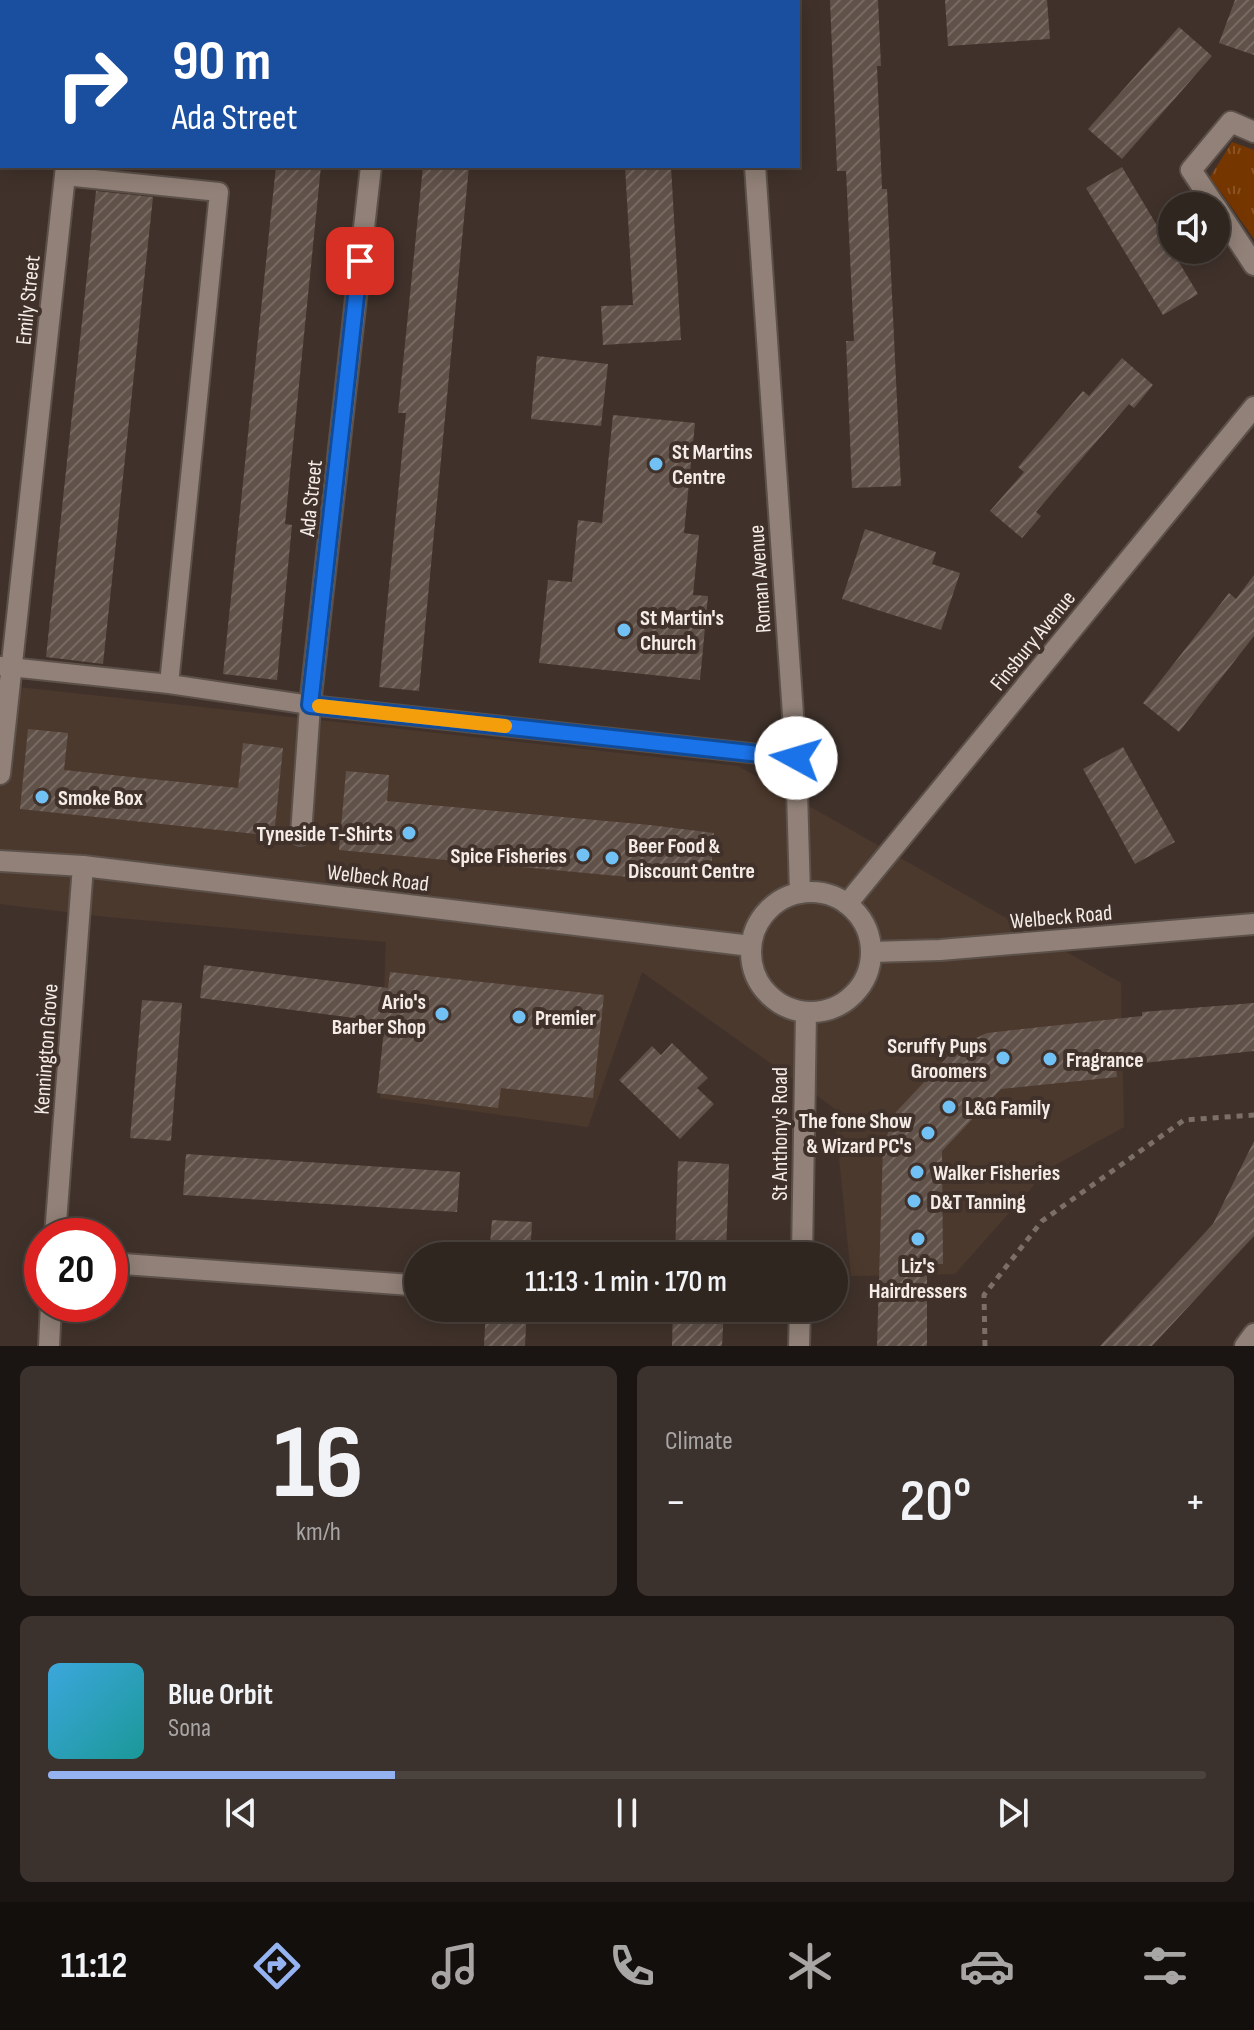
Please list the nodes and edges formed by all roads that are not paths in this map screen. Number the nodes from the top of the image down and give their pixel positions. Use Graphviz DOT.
graph roads {
  1 [pos="1254,132"];
  2 [pos="371,168"];
  3 [pos="755,168"];
  4 [pos="65,171"];
  5 [pos="1206,192"];
  6 [pos="1230,228"];
  7 [pos="1254,265"];
  8 [pos="1254,407"];
  9 [pos="6,667"];
  10 [pos="169,684"];
  11 [pos="310,705"];
  12 [pos="796,758"];
  13 [pos="0,774"];
  14 [pos="301,835"];
  15 [pos="0,861"];
  16 [pos="83,866"];
  17 [pos="800,893"];
  18 [pos="847,904"];
  19 [pos="1254,924"];
  20 [pos="751,946"];
  21 [pos="871,952"];
  22 [pos="806,1012"];
  23 [pos="56,1218"];
  24 [pos="802,1242"];
  25 [pos="128,1264"];
  26 [pos="404,1284"];
  27 [pos="50,1322"];
  28 [pos="800,1322"];
  29 [pos="1254,1334"];
  30 [pos="49,1346"];
  31 [pos="799,1346"];
  32 [pos="1245,1346"];
  1 -- 5 [label="street"];
  2 -- 11 [label="street, Ada Street"];
  3 -- 12 [label="street, Roman Avenue"];
  4 -- 9 [label="street, Emily Street"];
  4 -- 10 [label="lane"];
  6 -- 7 [label="street"];
  8 -- 18 [label="street, Finsbury Avenue"];
  9 -- 10 [label="lane"];
  9 -- 13 [label="street, Emily Street"];
  10 -- 11 [label="lane"];
  11 -- 12 [label="lane"];
  11 -- 14 [label="street, Ada Street"];
  12 -- 17 [label="street, Roman Avenue"];
  15 -- 16 [label="street, Welbeck Road"];
  16 -- 20 [label="street, Welbeck Road"];
  16 -- 23 [label="street, Kennington Grove"];
  17 -- 18 [label="street"];
  17 -- 20 [label="street"];
  18 -- 21 [label="street"];
  19 -- 21 [label="street, Welbeck Road"];
  20 -- 22 [label="street"];
  21 -- 22 [label="street"];
  22 -- 24 [label="street, St Anthony's Road"];
  25 -- 26 [label="street"];
  27 -- 30 [label="street"];
  28 -- 31 [label="street"];
  29 -- 32 [label="street"];
}
